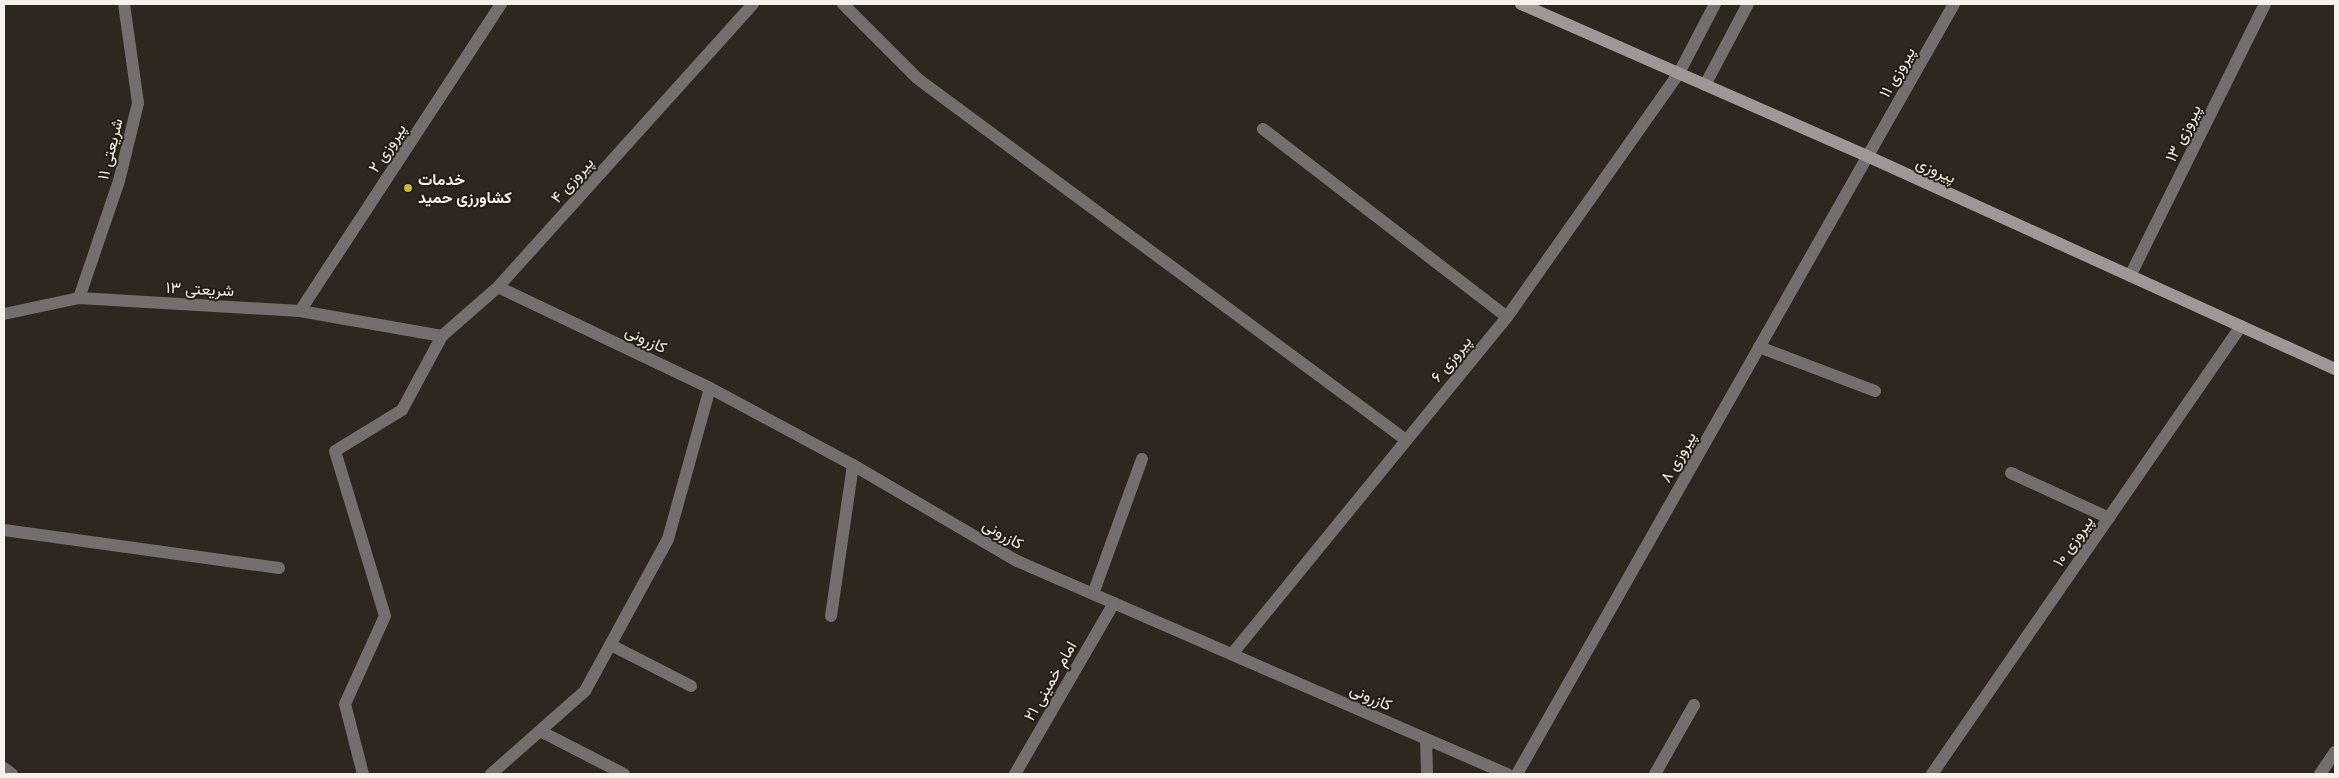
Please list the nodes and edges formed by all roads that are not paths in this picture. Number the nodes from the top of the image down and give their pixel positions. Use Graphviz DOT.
graph roads {
  1 [pos="124,4"];
  2 [pos="502,4"];
  3 [pos="753,4"];
  4 [pos="843,4"];
  5 [pos="1521,4"];
  6 [pos="1715,4"];
  7 [pos="1748,4"];
  8 [pos="1954,4"];
  9 [pos="2265,4"];
  10 [pos="1679,73"];
  11 [pos="1705,85"];
  12 [pos="1263,129"];
  13 [pos="1868,156"];
  14 [pos="2130,276"];
  15 [pos="498,287"];
  16 [pos="79,298"];
  17 [pos="300,311"];
  18 [pos="4,314"];
  19 [pos="1507,317"];
  20 [pos="2241,326"];
  21 [pos="442,336"];
  22 [pos="1759,347"];
  23 [pos="2335,369"];
  24 [pos="710,388"];
  25 [pos="1875,391"];
  26 [pos="1406,440"];
  27 [pos="1142,459"];
  28 [pos="853,465"];
  29 [pos="2011,473"];
  30 [pos="2109,518"];
  31 [pos="4,530"];
  32 [pos="279,568"];
  33 [pos="1093,594"];
  34 [pos="1114,603"];
  35 [pos="831,616"];
  36 [pos="611,645"];
  37 [pos="1232,654"];
  38 [pos="691,686"];
  39 [pos="1694,705"];
  40 [pos="540,731"];
  41 [pos="1426,739"];
  42 [pos="2335,752"];
  43 [pos="4,768"];
  44 [pos="12,774"];
  45 [pos="363,774"];
  46 [pos="491,774"];
  47 [pos="624,774"];
  48 [pos="1015,774"];
  49 [pos="1428,774"];
  50 [pos="1508,774"];
  51 [pos="1517,774"];
  52 [pos="1655,774"];
  53 [pos="1932,774"];
  54 [pos="2320,774"];
  1 -- 16 [label="street, شریعتی ۱۱"];
  2 -- 17 [label="street, پیروزی ۲"];
  3 -- 15 [label="street, پیروزی ۴"];
  4 -- 26 [label="street"];
  5 -- 10 [label="street, پیروزی"];
  6 -- 10 [label="street, پیروزی ۶"];
  7 -- 11 [label="street"];
  8 -- 13 [label="street, پیروزی ۱۱"];
  9 -- 14 [label="street, پیروزی ۱۳"];
  10 -- 11 [label="street, پیروزی"];
  10 -- 19 [label="street, پیروزی ۶"];
  11 -- 13 [label="street, پیروزی"];
  12 -- 19 [label="street"];
  13 -- 14 [label="street, پیروزی"];
  13 -- 22 [label="street, پیروزی ۸"];
  14 -- 20 [label="street, پیروزی"];
  15 -- 21 [label="street, پیروزی ۴"];
  15 -- 24 [label="street, کازرونی"];
  16 -- 17 [label="street, شریعتی ۱۳"];
  16 -- 18 [label="street, شریعتی ۱۳"];
  17 -- 21 [label="street, شریعتی ۱۳"];
  19 -- 26 [label="street, پیروزی ۶"];
  20 -- 23 [label="street, پیروزی"];
  20 -- 30 [label="street, پیروزی ۱۰"];
  21 -- 45 [label="street"];
  22 -- 25 [label="street"];
  22 -- 51 [label="street, پیروزی ۸"];
  24 -- 28 [label="street, کازرونی"];
  24 -- 36 [label="street"];
  26 -- 37 [label="street, پیروزی ۶"];
  27 -- 33 [label="street"];
  28 -- 33 [label="street, کازرونی"];
  28 -- 35 [label="street"];
  29 -- 30 [label="street"];
  30 -- 53 [label="street, پیروزی ۱۰"];
  31 -- 32 [label="street"];
  33 -- 34 [label="street, کازرونی"];
  34 -- 37 [label="street, کازرونی"];
  34 -- 48 [label="street, امام خمینی ۲۱"];
  36 -- 38 [label="street"];
  36 -- 40 [label="street"];
  37 -- 41 [label="street, کازرونی"];
  39 -- 52 [label="street"];
  40 -- 46 [label="street"];
  40 -- 47 [label="street"];
  41 -- 49 [label="street"];
  41 -- 50 [label="street, کازرونی"];
  42 -- 54 [label="street"];
  43 -- 44 [label="street"];
}
